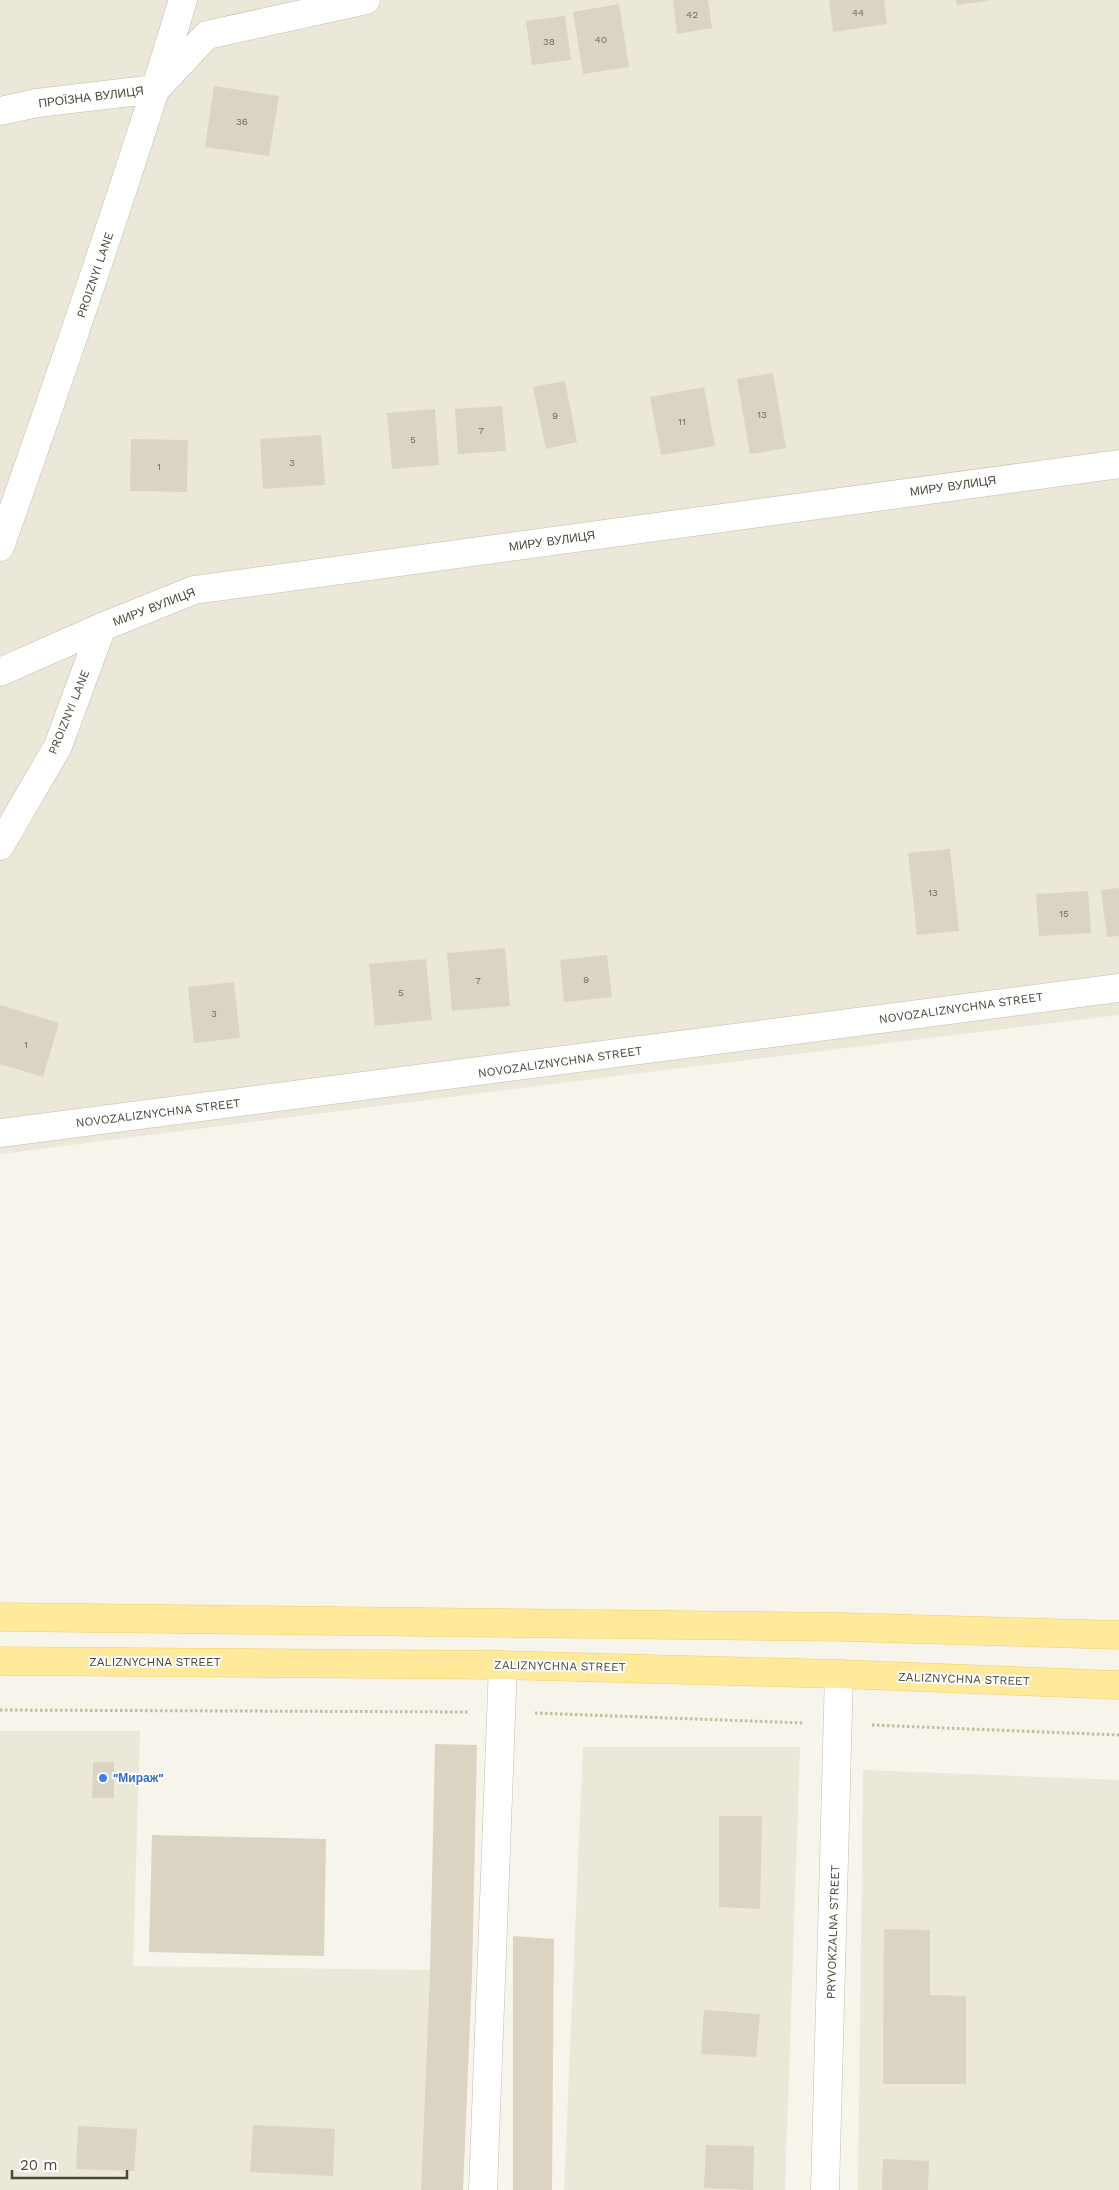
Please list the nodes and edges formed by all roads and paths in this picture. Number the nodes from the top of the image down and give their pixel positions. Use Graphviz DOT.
graph roads {
  1 [pos="183,0"];
  2 [pos="366,0"];
  3 [pos="156,89"];
  4 [pos="0,111"];
  5 [pos="1119,464"];
  6 [pos="5,514"];
  7 [pos="0,548"];
  8 [pos="102,627"];
  9 [pos="0,672"];
  10 [pos="0,846"];
  11 [pos="1119,988"];
  12 [pos="0,1133"];
  13 [pos="0,1617"];
  14 [pos="1119,1634"];
  15 [pos="0,1662"];
  16 [pos="504,1665"];
  17 [pos="839,1674"];
  18 [pos="1119,1686"];
  19 [pos="0,1710"];
  20 [pos="502,1712"];
  21 [pos="839,1724"];
  22 [pos="1119,1736"];
  23 [pos="483,2190"];
  24 [pos="825,2190"];
  1 -- 3 [label="street, PROIZNYI LANE"];
  2 -- 3 [label="street, ПРОЇЗНА ВУЛИЦЯ"];
  3 -- 4 [label="street, ПРОЇЗНА ВУЛИЦЯ"];
  3 -- 6 [label="street, PROIZNYI LANE"];
  5 -- 8 [label="street, МИРУ ВУЛИЦЯ"];
  6 -- 7 [label="street, PROIZNYI LANE"];
  8 -- 9 [label="street, МИРУ ВУЛИЦЯ"];
  8 -- 10 [label="street, PROIZNYI LANE"];
  11 -- 12 [label="street, NOVOZALIZNYCHNA STREET"];
  13 -- 14 [label="main road"];
  15 -- 16 [label="main road, ZALIZNYCHNA STREET"];
  16 -- 17 [label="main road, ZALIZNYCHNA STREET"];
  16 -- 20 [label="street"];
  17 -- 18 [label="main road, ZALIZNYCHNA STREET"];
  17 -- 21 [label="street, PRYVOKZALNA STREET"];
  19 -- 20 [label="path"];
  20 -- 21 [label="path"];
  20 -- 23 [label="street"];
  21 -- 22 [label="path"];
  21 -- 24 [label="street, PRYVOKZALNA STREET"];
}
